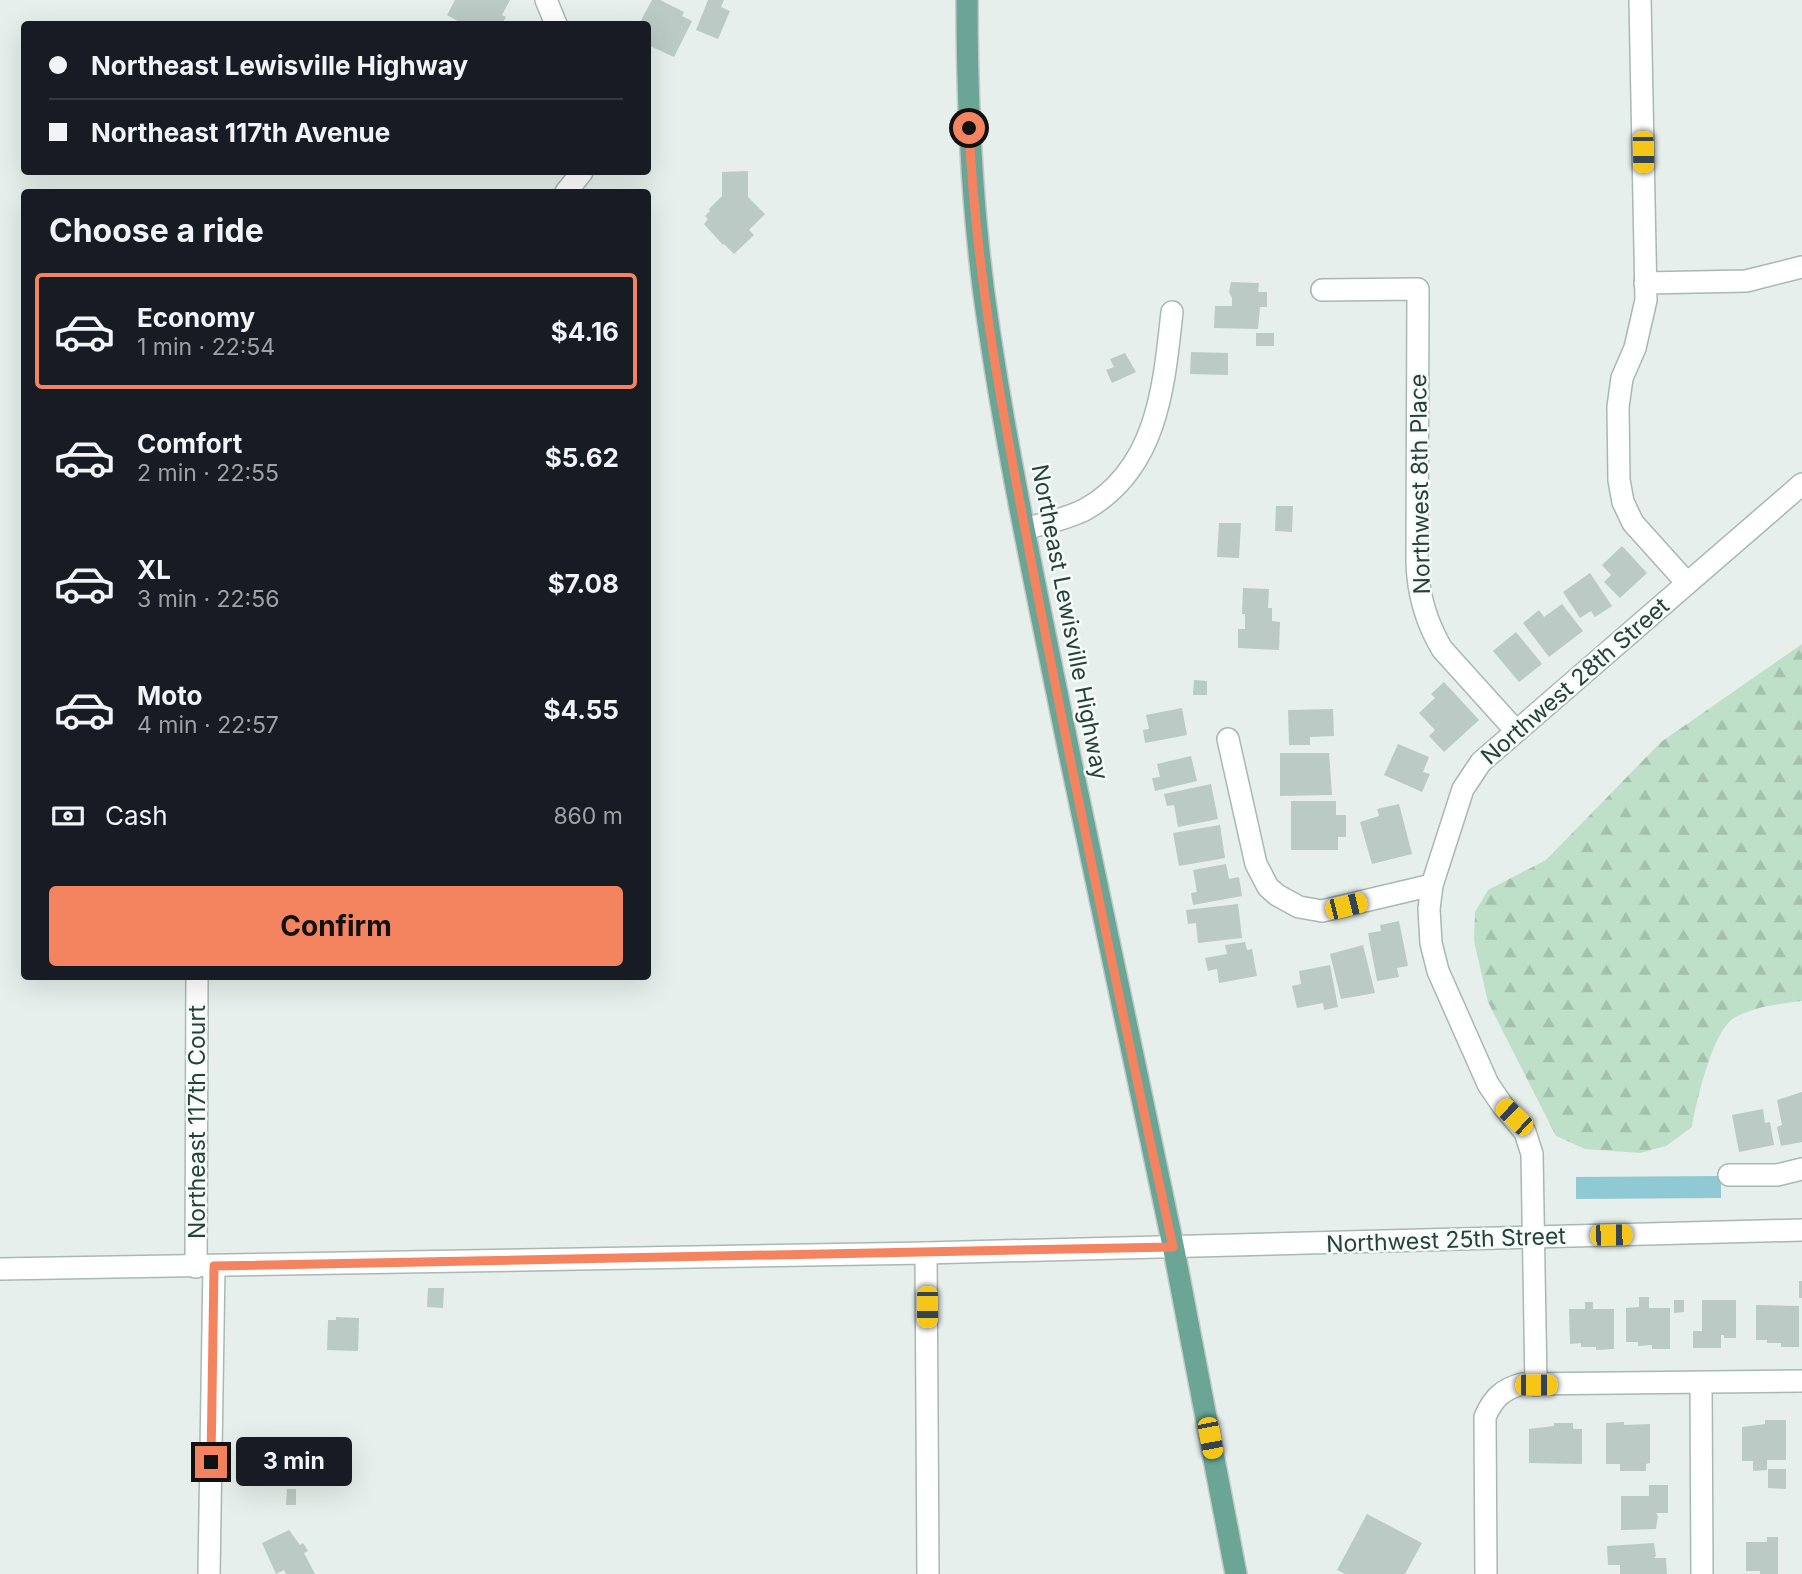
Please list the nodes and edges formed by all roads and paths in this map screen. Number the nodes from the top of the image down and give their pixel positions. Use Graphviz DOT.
graph roads {
  1 [pos="546,0"];
  2 [pos="967,0"];
  3 [pos="1640,0"];
  4 [pos="555,21"];
  5 [pos="580,175"];
  6 [pos="568,189"];
  7 [pos="1802,267"];
  8 [pos="1645,283"];
  9 [pos="1322,290"];
  10 [pos="1172,312"];
  11 [pos="1802,484"];
  12 [pos="1025,529"];
  13 [pos="1687,583"];
  14 [pos="1516,731"];
  15 [pos="1228,739"];
  16 [pos="1432,885"];
  17 [pos="197,980"];
  18 [pos="1802,1169"];
  19 [pos="1729,1175"];
  20 [pos="1802,1230"];
  21 [pos="1533,1238"];
  22 [pos="1173,1247"];
  23 [pos="926,1253"];
  24 [pos="205,1267"];
  25 [pos="0,1269"];
  26 [pos="1802,1381"];
  27 [pos="1701,1383"];
  28 [pos="1536,1385"];
  29 [pos="209,1574"];
  30 [pos="928,1574"];
  31 [pos="1236,1574"];
  32 [pos="1486,1574"];
  33 [pos="1702,1574"];
  1 -- 4 [label="street"];
  2 -- 12 [label="main road, Northeast Lewisville Highway"];
  3 -- 8 [label="street"];
  5 -- 6 [label="street"];
  7 -- 8 [label="street"];
  8 -- 13 [label="street"];
  9 -- 14 [label="street, Northwest 8th Place"];
  10 -- 12 [label="street"];
  11 -- 13 [label="street, Northwest 28th Street"];
  12 -- 22 [label="main road, Northeast Lewisville Highway"];
  13 -- 14 [label="street, Northwest 28th Street"];
  14 -- 16 [label="street, Northwest 28th Street"];
  15 -- 16 [label="street"];
  16 -- 21 [label="street, Northwest 28th Street"];
  17 -- 24 [label="street, Northeast 117th Court"];
  18 -- 19 [label="street"];
  20 -- 21 [label="street, Northwest 25th Street"];
  21 -- 22 [label="street, Northwest 25th Street"];
  21 -- 28 [label="street, Northwest 28th Street"];
  22 -- 23 [label="street, Northwest 25th Street"];
  22 -- 31 [label="main road, Northeast Lewisville Highway"];
  23 -- 24 [label="street, Northwest 25th Street"];
  23 -- 30 [label="street"];
  24 -- 25 [label="street, Northwest 25th Street"];
  24 -- 29 [label="street, Northeast 117th Court"];
  26 -- 27 [label="street"];
  27 -- 28 [label="street"];
  27 -- 33 [label="street"];
  28 -- 32 [label="street"];
}
